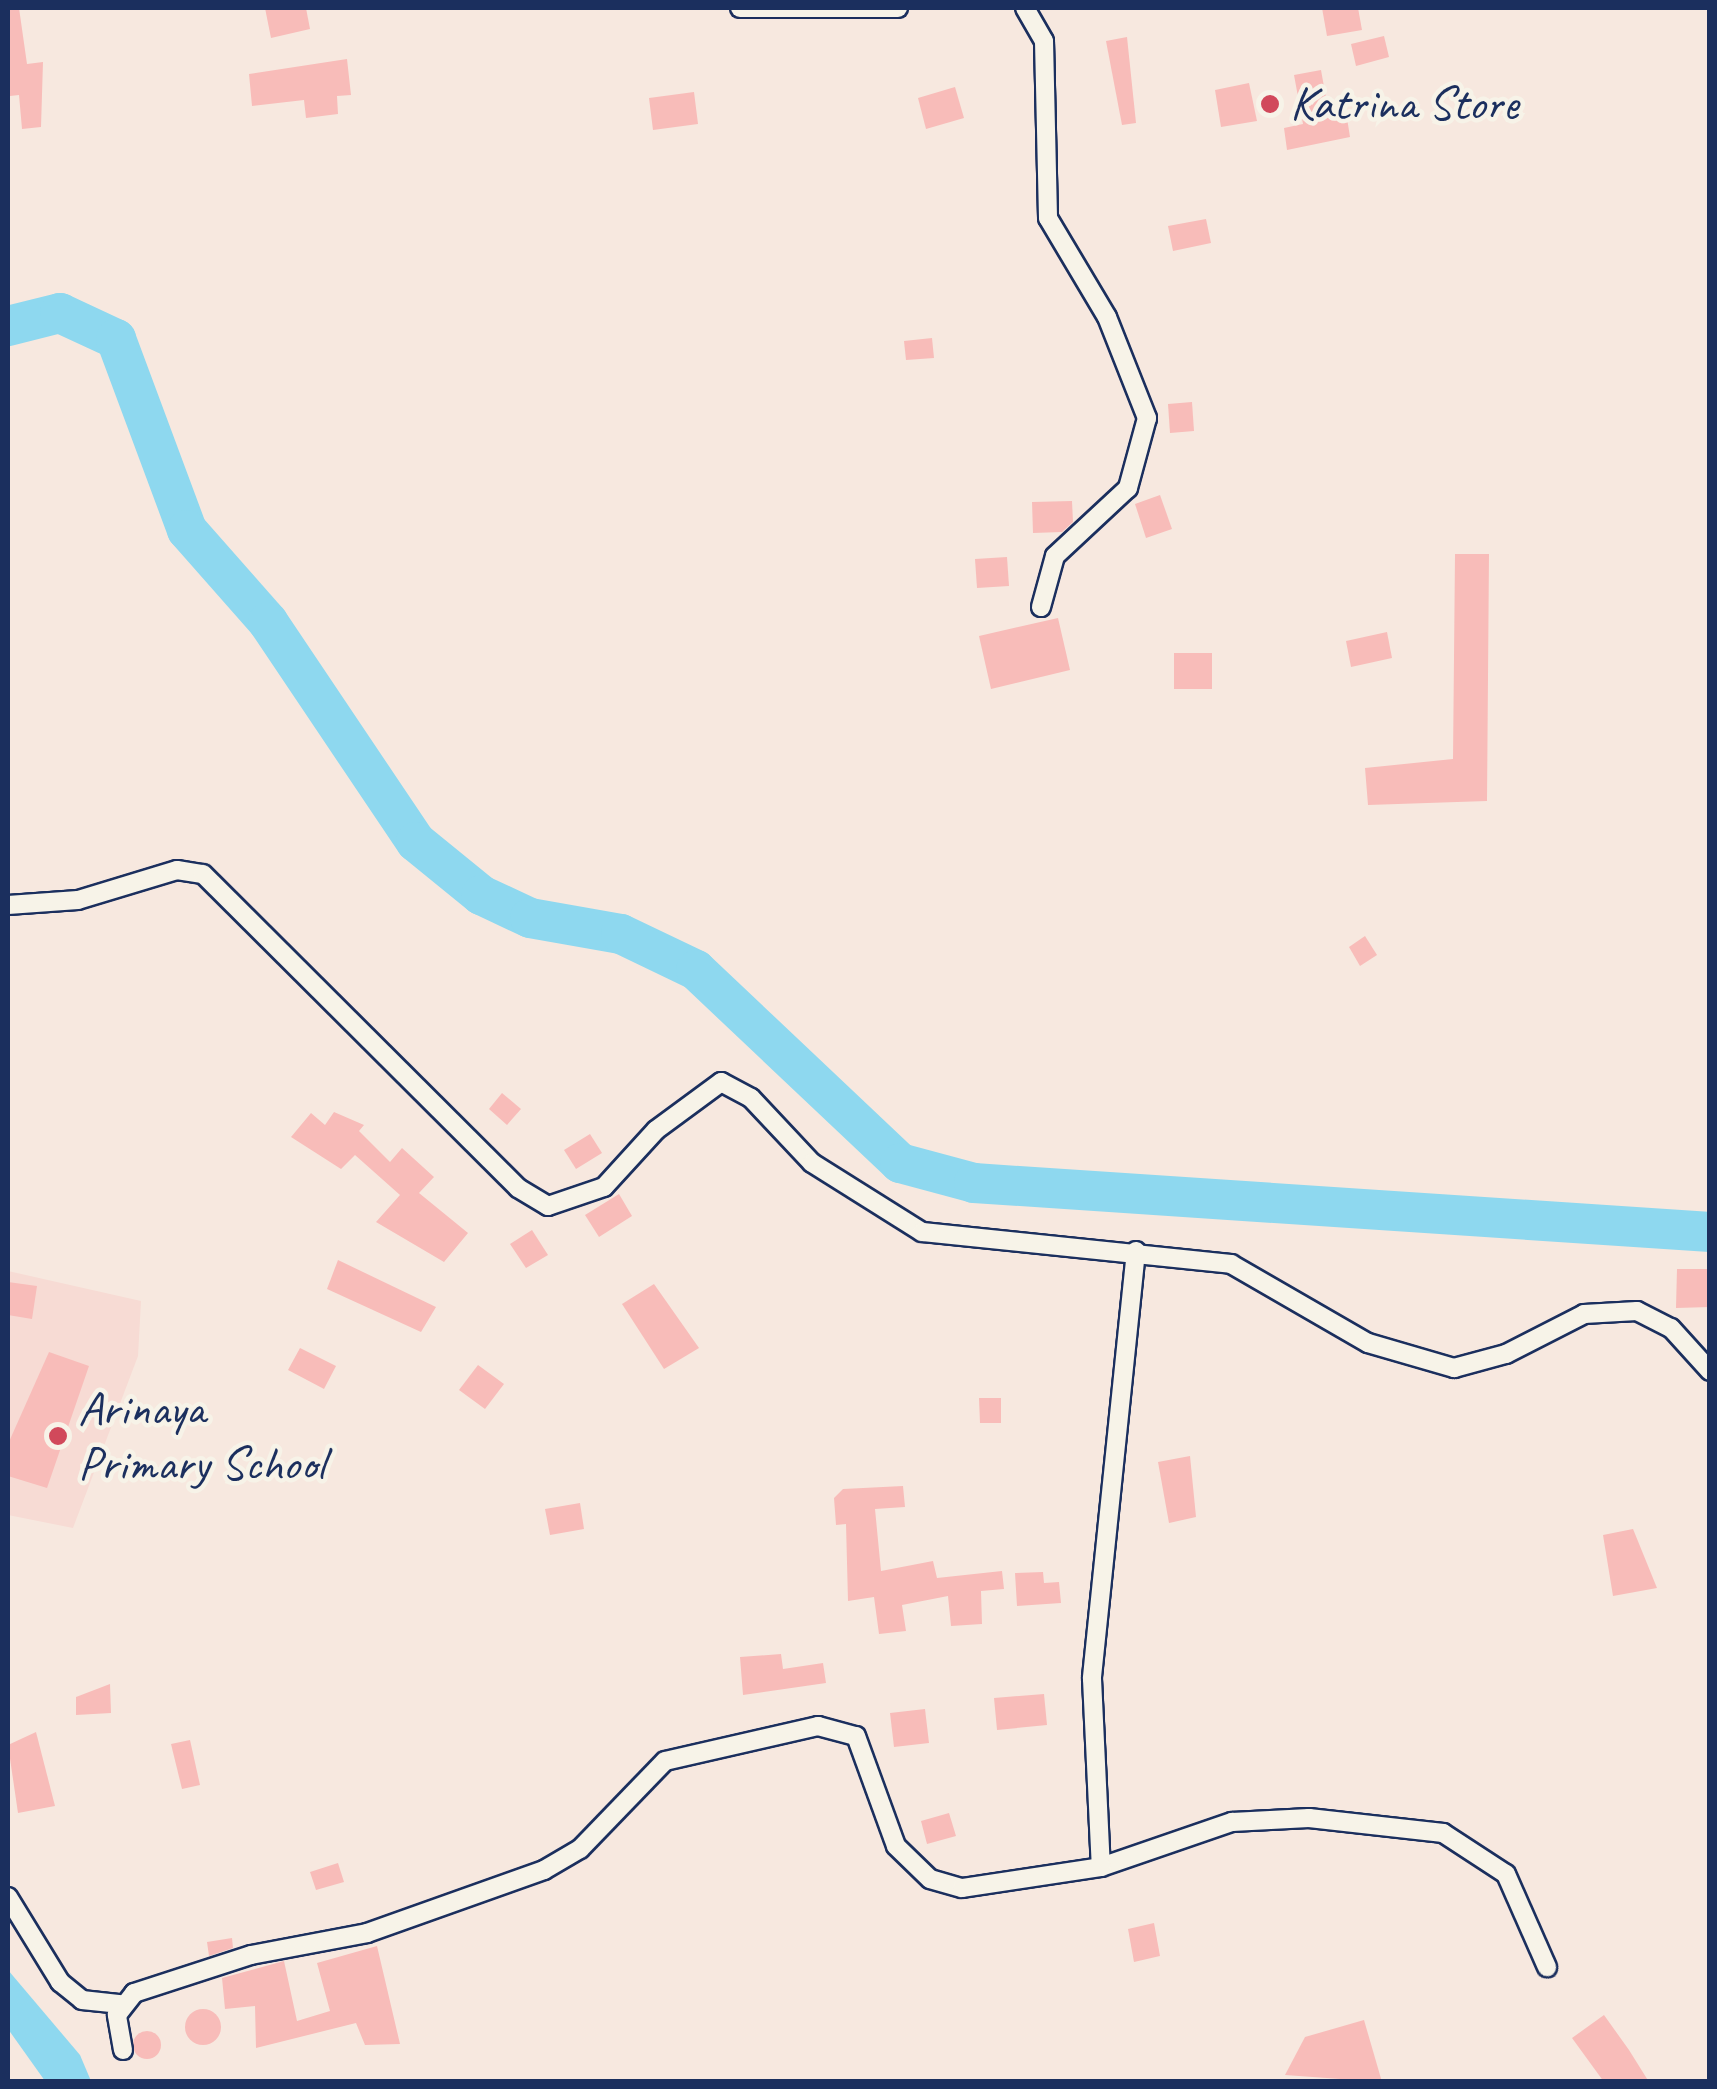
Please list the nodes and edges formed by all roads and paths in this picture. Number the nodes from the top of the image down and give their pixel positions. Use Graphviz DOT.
graph roads {
  1 [pos="740,8"];
  2 [pos="898,8"];
  3 [pos="1025,8"];
  4 [pos="1041,607"];
  5 [pos="8,905"];
  6 [pos="1136,1251"];
  7 [pos="1710,1371"];
  8 [pos="1101,1867"];
  9 [pos="8,1897"];
  10 [pos="1547,1967"];
  11 [pos="122,2004"];
  12 [pos="123,2050"];
  1 -- 2 [label="street"];
  3 -- 4 [label="street"];
  5 -- 6 [label="street"];
  6 -- 7 [label="street"];
  6 -- 8 [label="street"];
  8 -- 10 [label="street"];
  8 -- 11 [label="street"];
  9 -- 11 [label="street"];
  11 -- 12 [label="street"];
}
